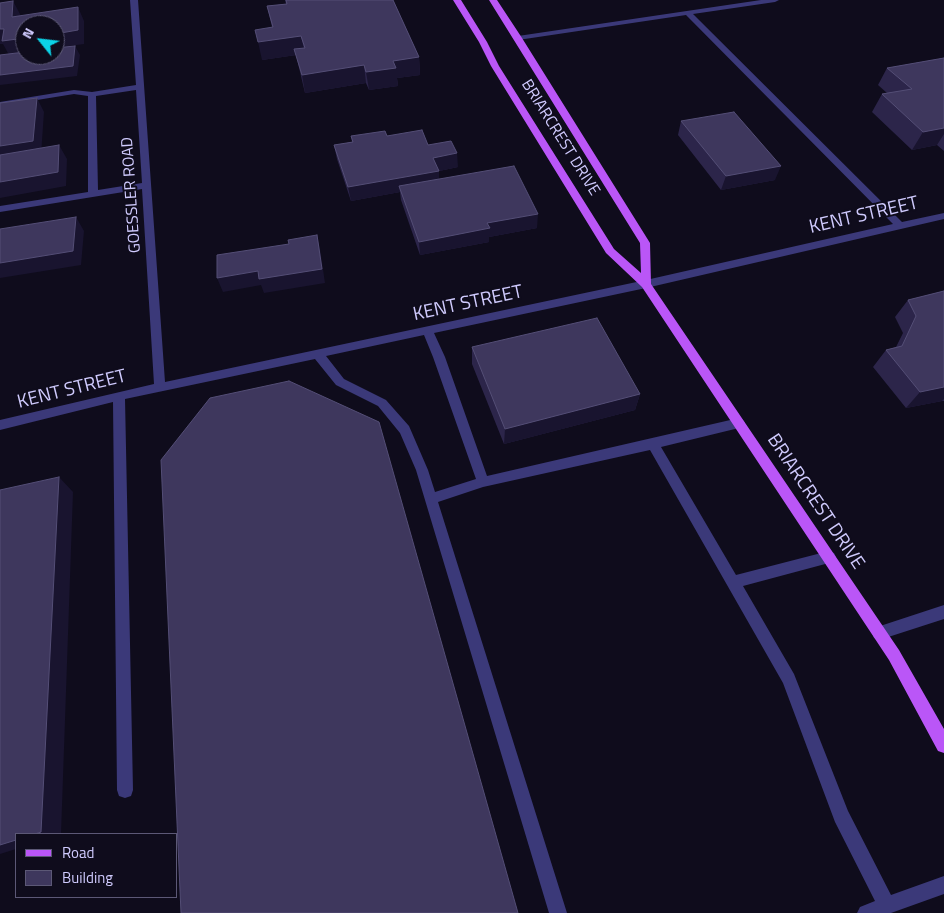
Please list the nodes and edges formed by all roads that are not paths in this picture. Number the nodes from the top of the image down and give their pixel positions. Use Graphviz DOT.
graph roads {
  1 [pos="134,0"];
  2 [pos="458,0"];
  3 [pos="493,0"];
  4 [pos="775,0"];
  5 [pos="688,13"];
  6 [pos="518,38"];
  7 [pos="140,87"];
  8 [pos="92,94"];
  9 [pos="0,104"];
  10 [pos="147,185"];
  11 [pos="93,194"];
  12 [pos="0,209"];
  13 [pos="944,216"];
  14 [pos="900,226"];
  15 [pos="646,284"];
  16 [pos="427,330"];
  17 [pos="318,354"];
  18 [pos="160,387"];
  19 [pos="119,396"];
  20 [pos="739,422"];
  21 [pos="0,426"];
  22 [pos="653,444"];
  23 [pos="483,482"];
  24 [pos="430,499"];
  25 [pos="829,557"];
  26 [pos="733,582"];
  27 [pos="944,612"];
  28 [pos="879,633"];
  29 [pos="944,745"];
  30 [pos="125,790"];
  31 [pos="944,884"];
  32 [pos="887,905"];
  33 [pos="558,913"];
  34 [pos="866,913"];
  1 -- 7 [label="street, GOESSLER ROAD"];
  2 -- 15 [label="main road, BRIARCREST DRIVE"];
  3 -- 6 [label="main road, BRIARCREST DRIVE"];
  4 -- 5 [label="street"];
  5 -- 6 [label="street"];
  5 -- 14 [label="street"];
  6 -- 15 [label="main road, BRIARCREST DRIVE"];
  7 -- 8 [label="street"];
  7 -- 10 [label="street, GOESSLER ROAD"];
  8 -- 9 [label="street"];
  8 -- 11 [label="street"];
  10 -- 11 [label="street"];
  10 -- 18 [label="street, GOESSLER ROAD"];
  11 -- 12 [label="street"];
  13 -- 14 [label="street, KENT STREET"];
  14 -- 15 [label="street, KENT STREET"];
  15 -- 16 [label="street, KENT STREET"];
  15 -- 20 [label="main road, BRIARCREST DRIVE"];
  16 -- 17 [label="street, KENT STREET"];
  16 -- 23 [label="street"];
  17 -- 18 [label="street, KENT STREET"];
  17 -- 24 [label="street"];
  18 -- 19 [label="street, KENT STREET"];
  19 -- 21 [label="street, KENT STREET"];
  19 -- 30 [label="street"];
  20 -- 22 [label="street"];
  20 -- 25 [label="main road, BRIARCREST DRIVE"];
  22 -- 23 [label="street"];
  22 -- 26 [label="street"];
  23 -- 24 [label="street"];
  24 -- 33 [label="street"];
  25 -- 26 [label="street"];
  25 -- 28 [label="main road, BRIARCREST DRIVE"];
  26 -- 32 [label="street"];
  27 -- 28 [label="street"];
  28 -- 29 [label="main road, BRIARCREST DRIVE"];
  31 -- 32 [label="street"];
  32 -- 34 [label="street"];
}
